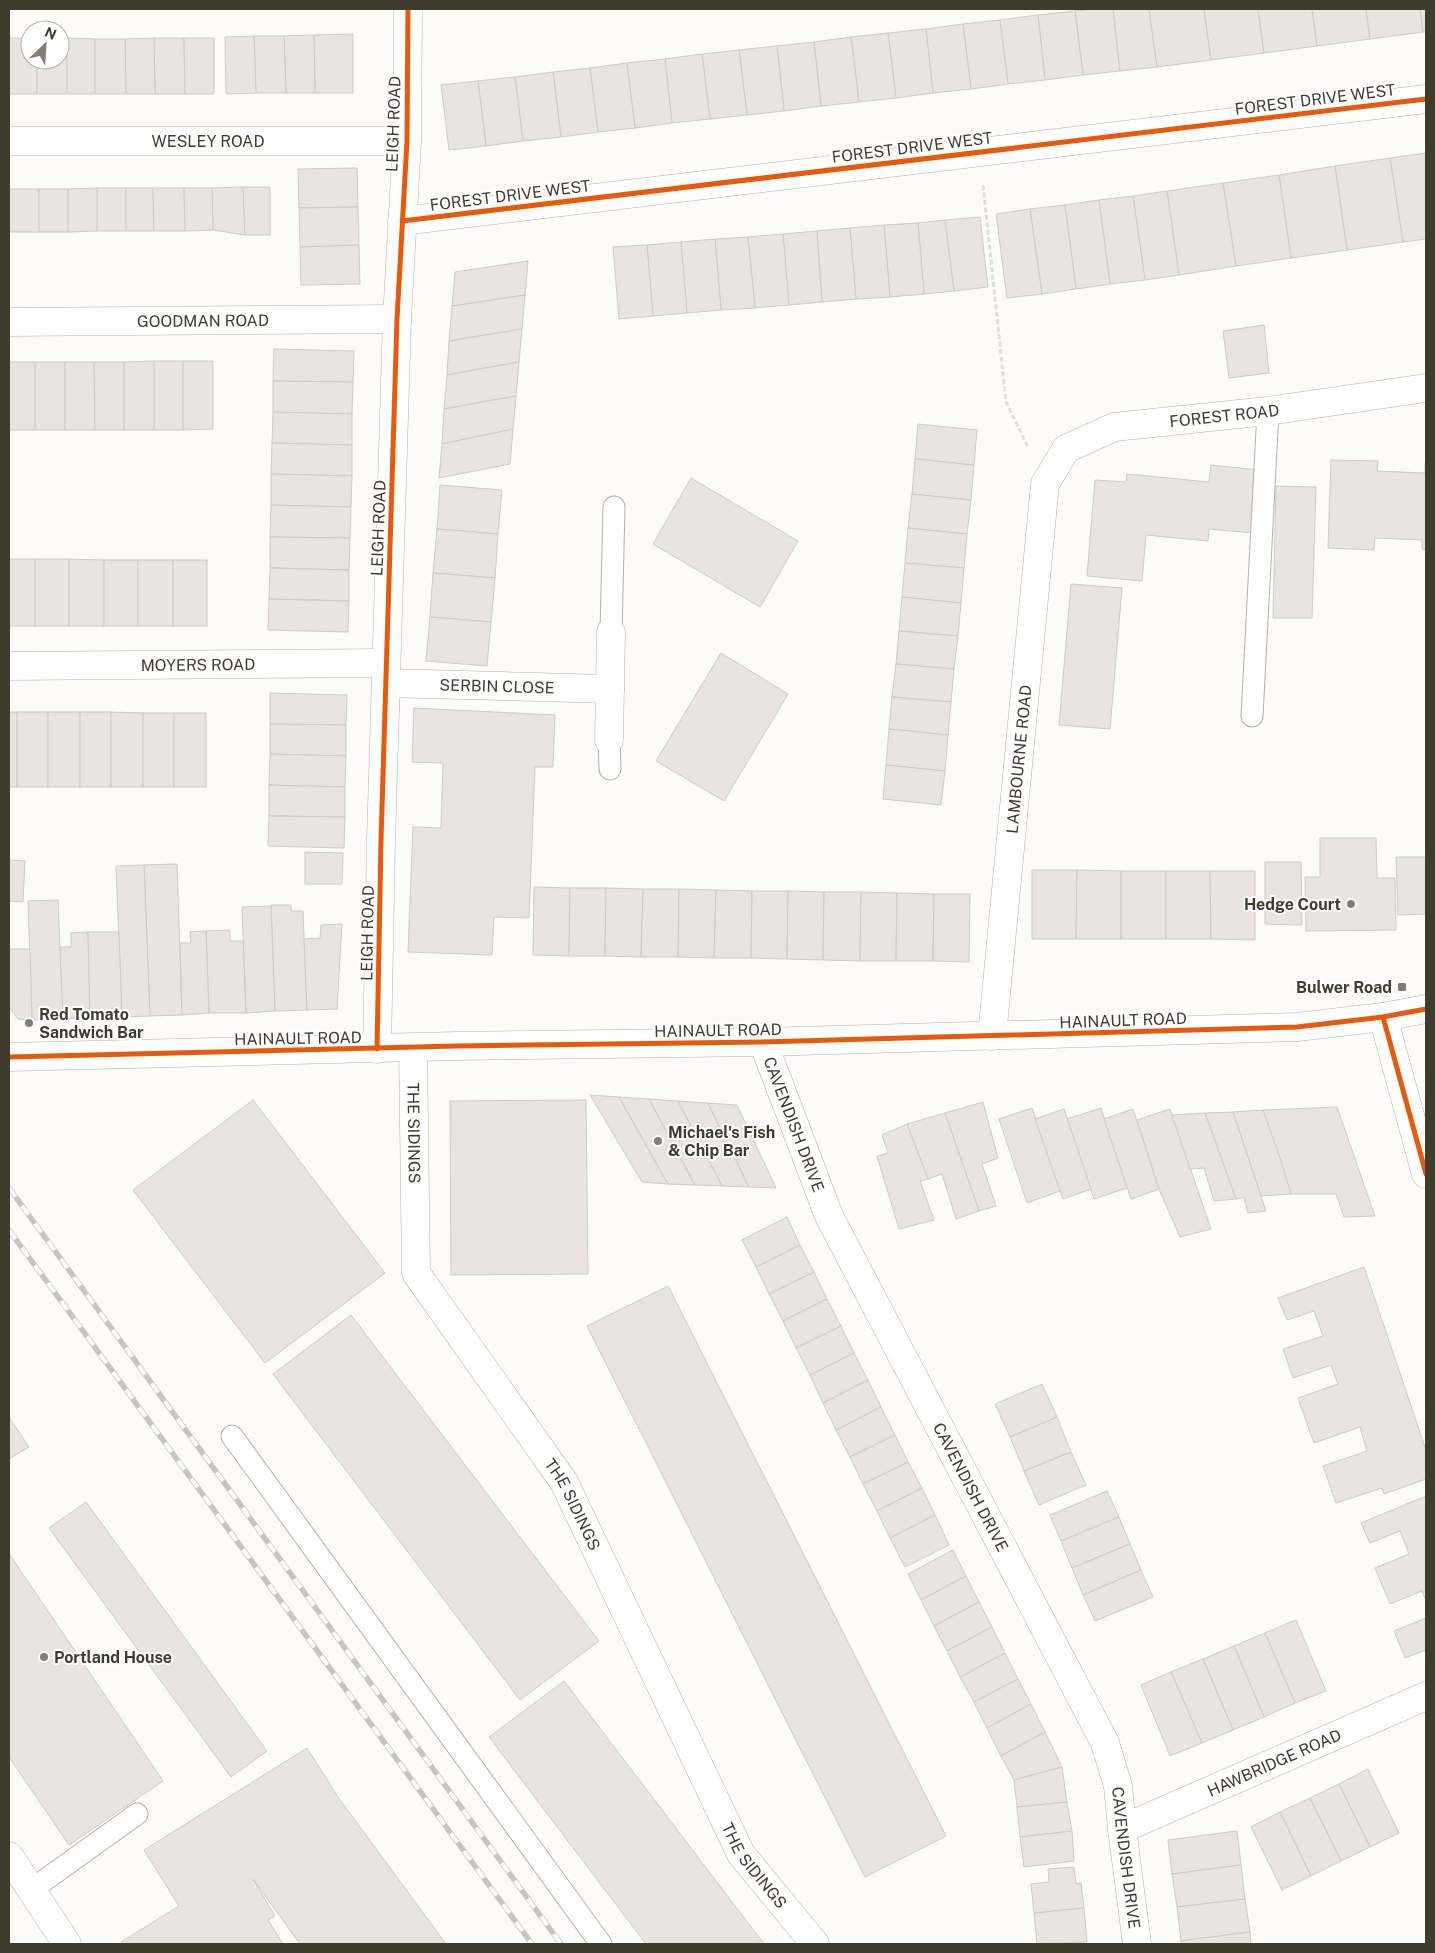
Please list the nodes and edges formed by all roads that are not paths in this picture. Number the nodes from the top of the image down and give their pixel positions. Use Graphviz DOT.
graph roads {
  1 [pos="408,9"];
  2 [pos="1426,99"];
  3 [pos="9,141"];
  4 [pos="407,141"];
  5 [pos="402,221"];
  6 [pos="397,318"];
  7 [pos="9,322"];
  8 [pos="1426,388"];
  9 [pos="1268,411"];
  10 [pos="1045,484"];
  11 [pos="614,507"];
  12 [pos="611,632"];
  13 [pos="9,666"];
  14 [pos="386,673"];
  15 [pos="610,689"];
  16 [pos="1252,716"];
  17 [pos="609,740"];
  18 [pos="610,769"];
  19 [pos="1426,1009"];
  20 [pos="1383,1017"];
  21 [pos="992,1036"];
  22 [pos="763,1042"];
  23 [pos="413,1048"];
  24 [pos="377,1049"];
  25 [pos="9,1057"];
  26 [pos="1426,1174"];
  27 [pos="232,1436"];
  28 [pos="1426,1696"];
  29 [pos="137,1814"];
  30 [pos="1122,1829"];
  31 [pos="9,1856"];
  32 [pos="31,1890"];
  33 [pos="67,1944"];
  34 [pos="601,1944"];
  35 [pos="815,1944"];
  36 [pos="1137,1944"];
  1 -- 4 [label="street, LEIGH ROAD"];
  2 -- 5 [label="street, FOREST DRIVE WEST"];
  3 -- 4 [label="street, WESLEY ROAD"];
  4 -- 5 [label="street, LEIGH ROAD"];
  5 -- 6 [label="street, LEIGH ROAD"];
  6 -- 7 [label="street, GOODMAN ROAD"];
  6 -- 14 [label="street, LEIGH ROAD"];
  8 -- 9 [label="street, FOREST ROAD"];
  9 -- 10 [label="street, FOREST ROAD"];
  9 -- 16 [label="lane"];
  10 -- 21 [label="street, LAMBOURNE ROAD"];
  11 -- 12 [label="lane"];
  12 -- 15 [label="street"];
  13 -- 14 [label="street, MOYERS ROAD"];
  14 -- 15 [label="street, SERBIN CLOSE"];
  14 -- 24 [label="street, LEIGH ROAD"];
  15 -- 17 [label="street"];
  17 -- 18 [label="lane"];
  19 -- 20 [label="street, HAINAULT ROAD"];
  20 -- 21 [label="street, HAINAULT ROAD"];
  20 -- 26 [label="street"];
  21 -- 22 [label="street, HAINAULT ROAD"];
  22 -- 23 [label="street, HAINAULT ROAD"];
  22 -- 30 [label="street, CAVENDISH DRIVE"];
  23 -- 24 [label="street, HAINAULT ROAD"];
  23 -- 35 [label="street, THE SIDINGS"];
  24 -- 25 [label="street, HAINAULT ROAD"];
  27 -- 34 [label="lane"];
  28 -- 30 [label="street, HAWBRIDGE ROAD"];
  29 -- 32 [label="lane"];
  30 -- 36 [label="street, CAVENDISH DRIVE"];
  31 -- 32 [label="street"];
  32 -- 33 [label="street"];
}
